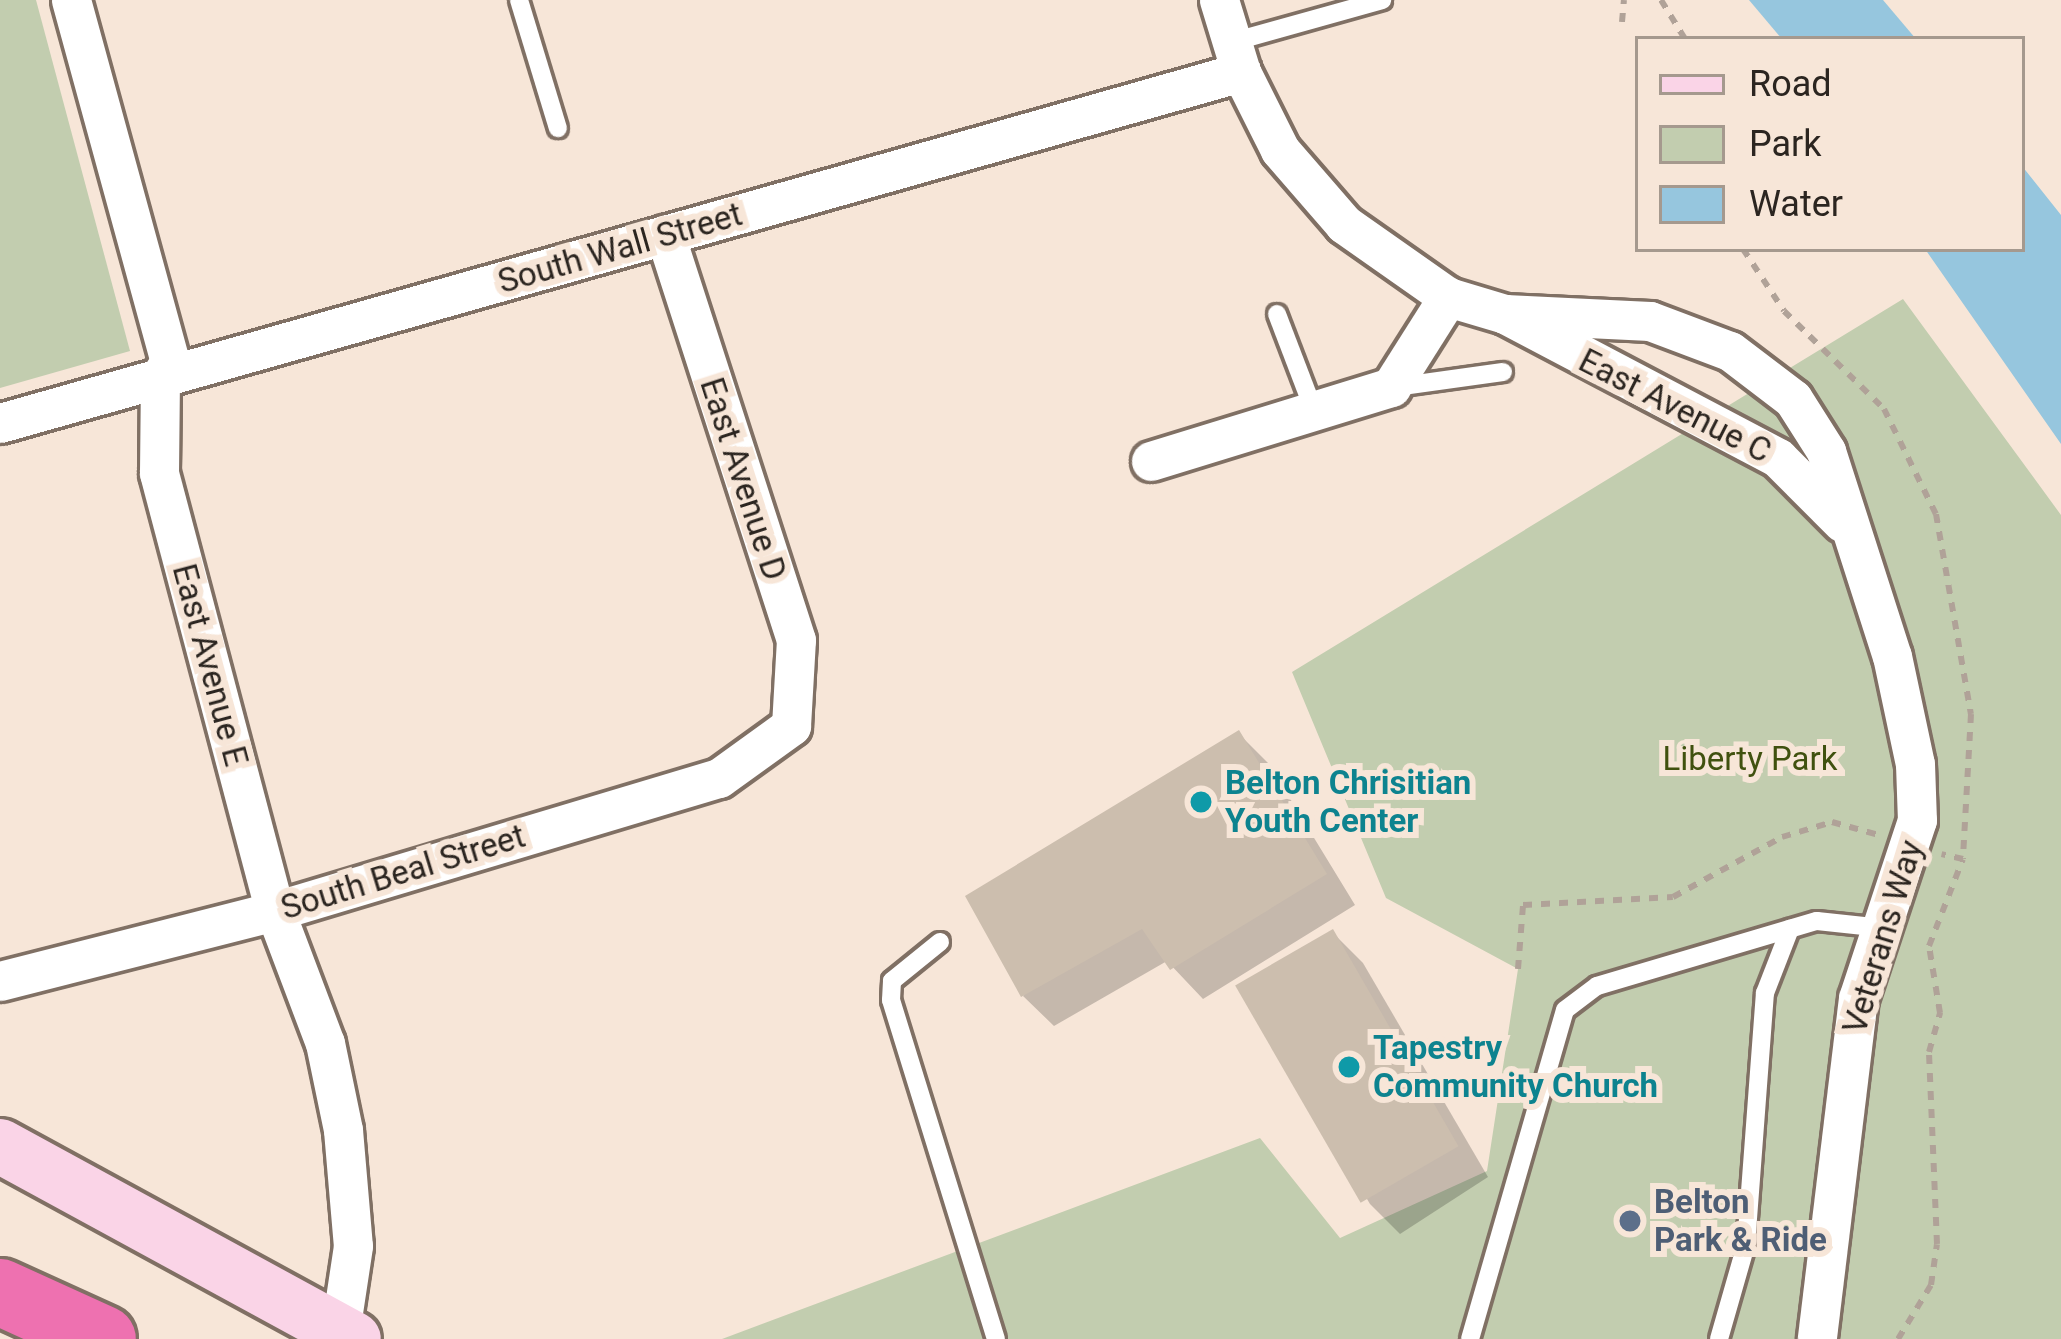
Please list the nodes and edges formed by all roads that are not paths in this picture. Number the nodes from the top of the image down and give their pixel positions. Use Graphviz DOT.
graph roads {
  1 [pos="71,0"];
  2 [pos="519,0"];
  3 [pos="1220,0"];
  4 [pos="1382,0"];
  5 [pos="1236,57"];
  6 [pos="558,128"];
  7 [pos="664,235"];
  8 [pos="1448,297"];
  9 [pos="1277,314"];
  10 [pos="1505,314"];
  11 [pos="1503,372"];
  12 [pos="160,377"];
  13 [pos="1391,387"];
  14 [pos="1314,411"];
  15 [pos="0,423"];
  16 [pos="1150,461"];
  17 [pos="1856,541"];
  18 [pos="790,726"];
  19 [pos="275,911"];
  20 [pos="1883,928"];
  21 [pos="1790,929"];
  22 [pos="940,942"];
  23 [pos="0,981"];
  24 [pos="0,1146"];
  25 [pos="0,1292"];
  26 [pos="347,1336"];
  27 [pos="103,1339"];
  28 [pos="996,1339"];
  29 [pos="1470,1339"];
  30 [pos="1719,1339"];
  31 [pos="1817,1339"];
  1 -- 12 [label="street, East Avenue E"];
  2 -- 6 [label="lane"];
  3 -- 5 [label="street, East Avenue C"];
  4 -- 5 [label="lane"];
  5 -- 7 [label="street, South Wall Street"];
  5 -- 8 [label="street, East Avenue C"];
  7 -- 12 [label="street, South Wall Street"];
  7 -- 18 [label="street, East Avenue D"];
  8 -- 10 [label="street, East Avenue C"];
  8 -- 13 [label="street"];
  9 -- 14 [label="lane"];
  10 -- 17 [label="street, East Avenue C"];
  10 -- 17 [label="street, East Avenue C"];
  11 -- 13 [label="lane"];
  12 -- 15 [label="street, South Wall Street"];
  12 -- 19 [label="street, East Avenue E"];
  13 -- 14 [label="street"];
  14 -- 16 [label="street"];
  17 -- 20 [label="street, Veterans Way"];
  18 -- 19 [label="street, South Beal Street"];
  19 -- 23 [label="street, South Beal Street"];
  19 -- 26 [label="street, East Avenue E"];
  20 -- 21 [label="lane"];
  20 -- 31 [label="street, Veterans Way"];
  21 -- 29 [label="lane"];
  21 -- 30 [label="lane"];
  22 -- 28 [label="lane"];
  24 -- 26 [label="main road"];
  25 -- 27 [label="highway"];
}
